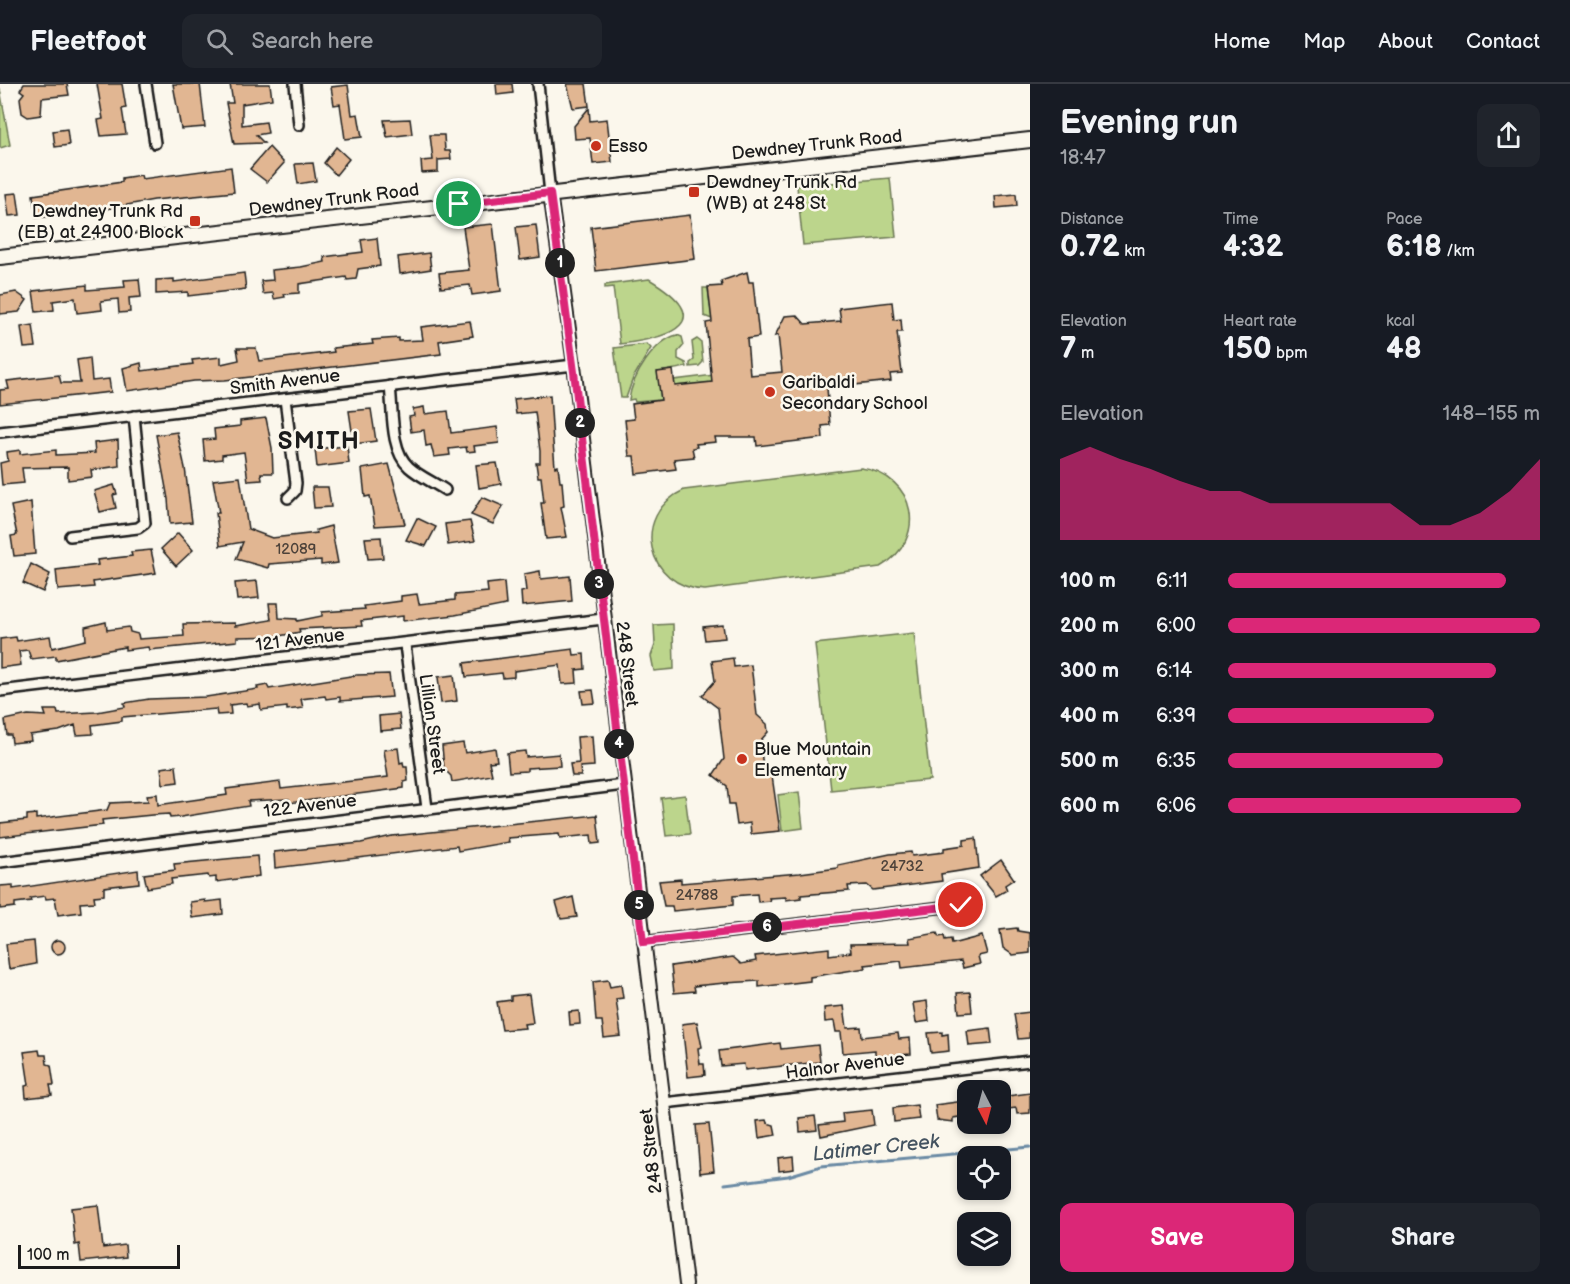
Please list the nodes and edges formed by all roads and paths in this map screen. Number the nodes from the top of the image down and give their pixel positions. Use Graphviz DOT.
graph roads {
  1 [pos="146,84"];
  2 [pos="295,84"];
  3 [pos="538,84"];
  4 [pos="299,125"];
  5 [pos="1030,140"];
  6 [pos="155,143"];
  7 [pos="550,193"];
  8 [pos="0,257"];
  9 [pos="574,365"];
  10 [pos="390,386"];
  11 [pos="285,399"];
  12 [pos="134,416"];
  13 [pos="0,432"];
  14 [pos="445,490"];
  15 [pos="288,498"];
  16 [pos="70,536"];
  17 [pos="603,619"];
  18 [pos="405,645"];
  19 [pos="0,691"];
  20 [pos="624,785"];
  21 [pos="427,808"];
  22 [pos="0,862"];
  23 [pos="961,905"];
  24 [pos="643,942"];
  25 [pos="1030,1061"];
  26 [pos="664,1103"];
  27 [pos="686,1284"];
  1 -- 6 [label="street"];
  2 -- 4 [label="street"];
  3 -- 7 [label="street, 248 Street"];
  5 -- 7 [label="main road, Dewdney Trunk Road"];
  7 -- 8 [label="main road, Dewdney Trunk Road"];
  7 -- 9 [label="street, 248 Street"];
  9 -- 10 [label="street, Smith Avenue"];
  9 -- 17 [label="street, 248 Street"];
  10 -- 11 [label="street, Smith Avenue"];
  10 -- 14 [label="street"];
  11 -- 12 [label="street, Smith Avenue"];
  11 -- 15 [label="street"];
  12 -- 13 [label="street, Smith Avenue"];
  12 -- 16 [label="street"];
  17 -- 18 [label="street, 121 Avenue"];
  17 -- 20 [label="street, 248 Street"];
  18 -- 19 [label="street, 121 Avenue"];
  18 -- 21 [label="street, Lillian Street"];
  20 -- 21 [label="street, 122 Avenue"];
  20 -- 24 [label="street, 248 Street"];
  21 -- 22 [label="street, 122 Avenue"];
  23 -- 24 [label="street"];
  24 -- 26 [label="street, 248 Street"];
  25 -- 26 [label="street, Halnor Avenue"];
  26 -- 27 [label="street, 248 Street"];
}
